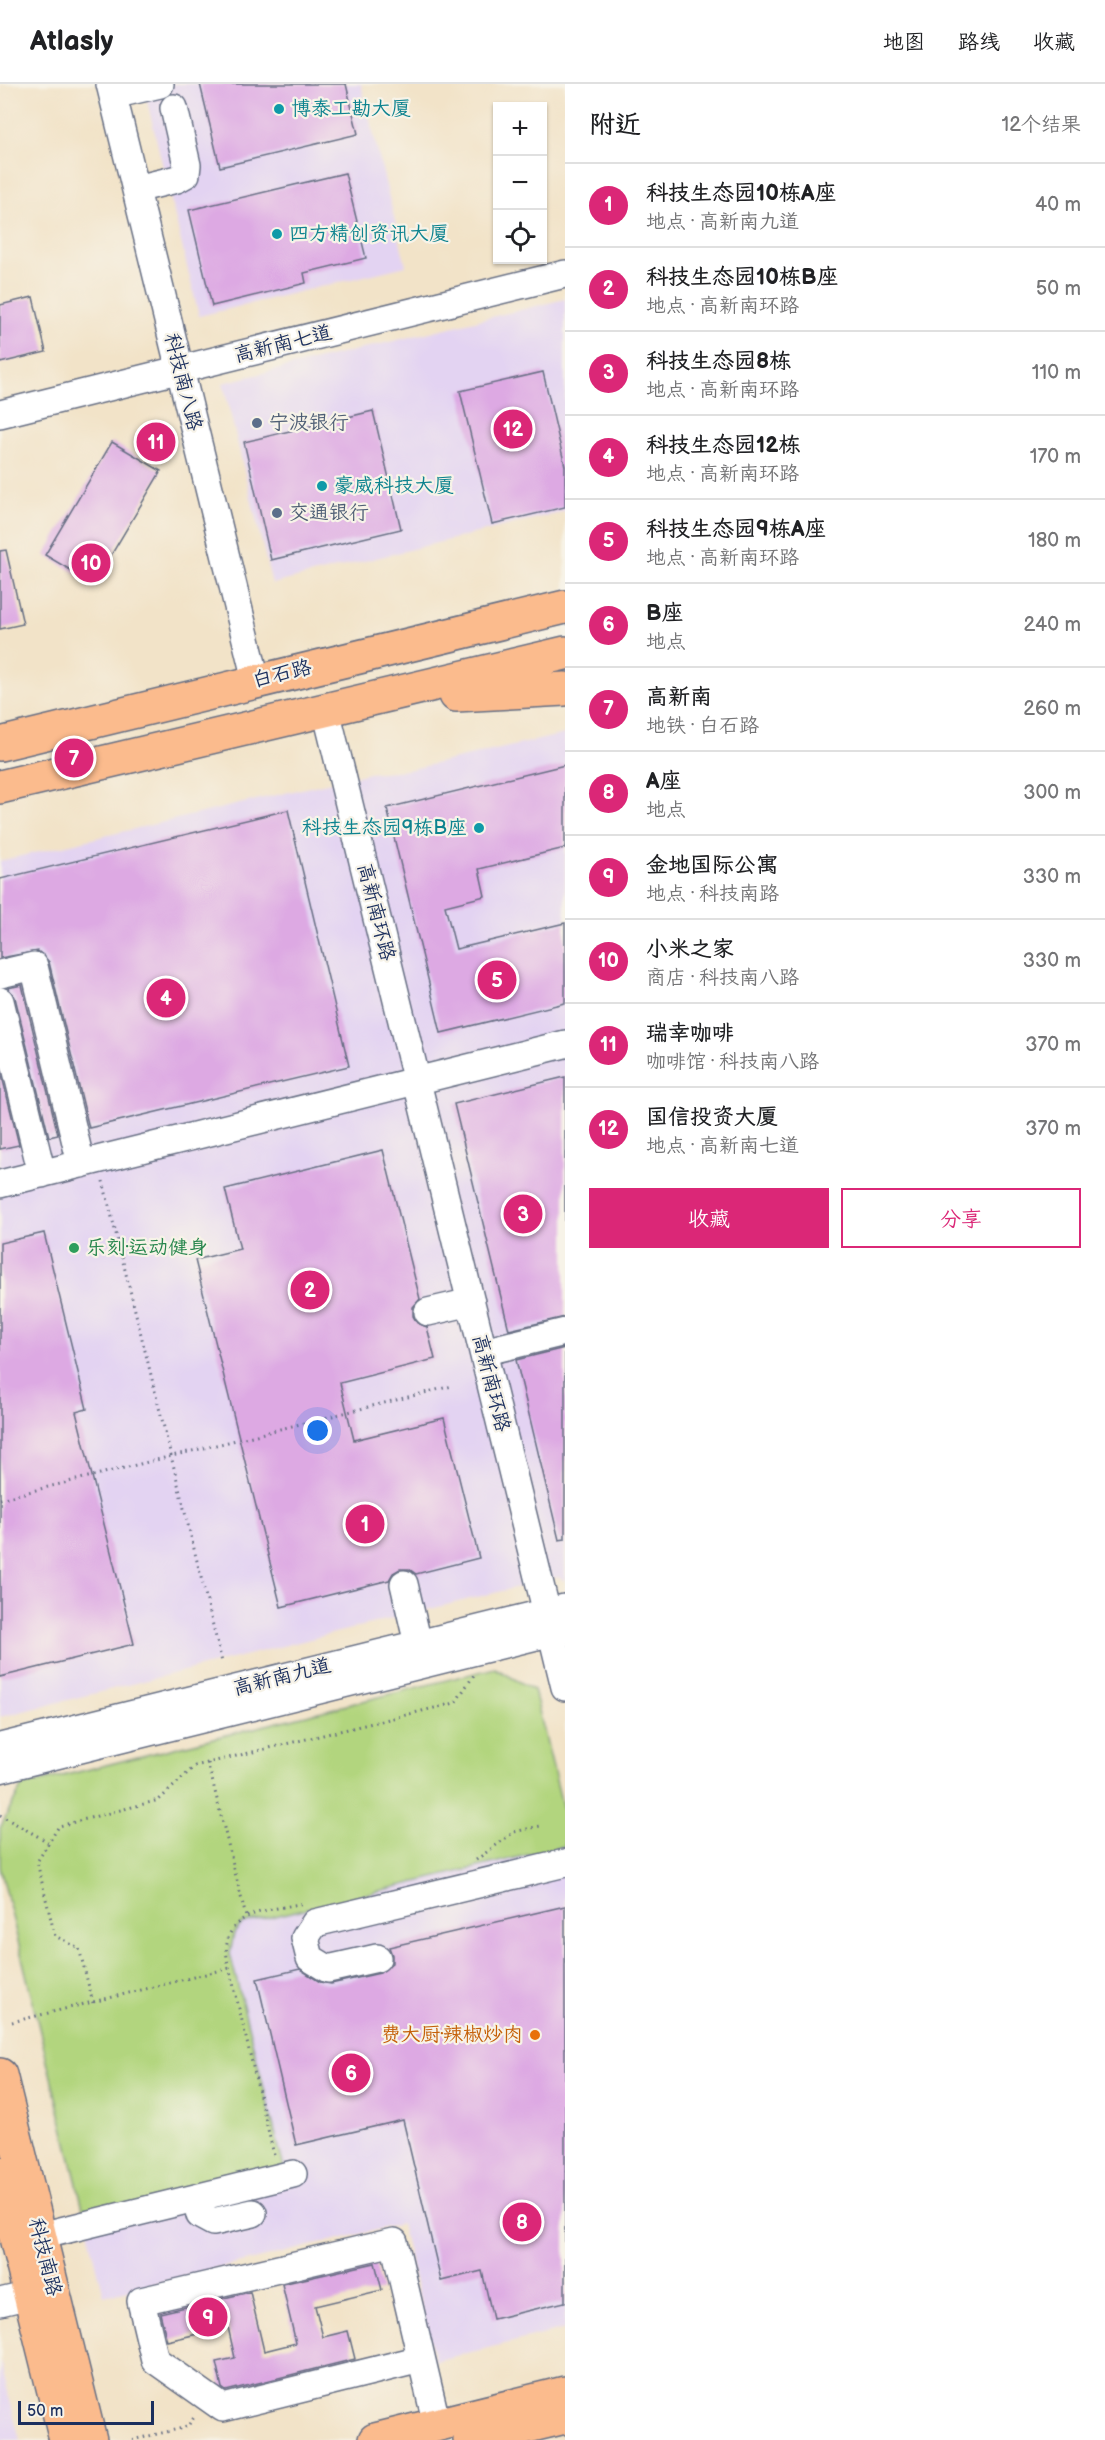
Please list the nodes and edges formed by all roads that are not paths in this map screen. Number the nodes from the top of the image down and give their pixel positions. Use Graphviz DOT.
graph roads {
  1 [pos="160,84"];
  2 [pos="112,90"];
  3 [pos="174,108"];
  4 [pos="136,189"];
  5 [pos="565,274"];
  6 [pos="180,369"];
  7 [pos="0,414"];
  8 [pos="565,596"];
  9 [pos="565,607"];
  10 [pos="485,626"];
  11 [pos="565,653"];
  12 [pos="256,680"];
  13 [pos="565,689"];
  14 [pos="376,699"];
  15 [pos="326,710"];
  16 [pos="0,744"];
  17 [pos="0,787"];
  18 [pos="0,974"];
  19 [pos="0,1001"];
  20 [pos="565,1044"];
  21 [pos="417,1080"];
  22 [pos="92,1172"];
  23 [pos="42,1174"];
  24 [pos="0,1184"];
  25 [pos="471,1302"];
  26 [pos="428,1312"];
  27 [pos="565,1332"];
  28 [pos="483,1352"];
  29 [pos="404,1584"];
  30 [pos="557,1620"];
  31 [pos="418,1644"];
  32 [pos="565,1687"];
  33 [pos="0,1747"];
  34 [pos="0,1769"];
  35 [pos="565,1863"];
  36 [pos="376,1958"];
  37 [pos="0,2075"];
  38 [pos="0,2173"];
  39 [pos="294,2174"];
  40 [pos="196,2198"];
  41 [pos="253,2213"];
  42 [pos="40,2236"];
  43 [pos="15,2299"];
  44 [pos="422,2359"];
  45 [pos="565,2392"];
  46 [pos="565,2417"];
  47 [pos="437,2425"];
  48 [pos="77,2435"];
  49 [pos="375,2440"];
  50 [pos="470,2440"];
  1 -- 2 [label="street"];
  2 -- 4 [label="street, 科技南八路"];
  3 -- 4 [label="street"];
  4 -- 6 [label="street, 科技南八路"];
  5 -- 6 [label="street, 高新南七道"];
  6 -- 7 [label="street, 高新南七道"];
  6 -- 12 [label="street, 科技南八路"];
  8 -- 10 [label="main road"];
  9 -- 10 [label="main road, 白石路"];
  10 -- 12 [label="main road, 白石路"];
  11 -- 14 [label="main road"];
  12 -- 16 [label="main road, 白石路"];
  13 -- 14 [label="main road"];
  14 -- 15 [label="main road"];
  15 -- 17 [label="main road"];
  15 -- 21 [label="street, 高新南环路"];
  18 -- 22 [label="street"];
  19 -- 23 [label="street"];
  20 -- 21 [label="street"];
  21 -- 22 [label="street"];
  21 -- 25 [label="street, 高新南环路"];
  22 -- 23 [label="street"];
  23 -- 24 [label="street"];
  25 -- 26 [label="street"];
  25 -- 28 [label="street, 高新南环路"];
  27 -- 28 [label="street"];
  28 -- 30 [label="street, 高新南环路"];
  29 -- 31 [label="street"];
  30 -- 31 [label="street, 高新南九道"];
  30 -- 32 [label="street, 高新南环路"];
  30 -- 34 [label="street, 高新南九道"];
  31 -- 33 [label="street, 高新南九道"];
  35 -- 36 [label="street"];
  37 -- 42 [label="main road, 科技南路"];
  38 -- 43 [label="main road, 科技南路"];
  39 -- 40 [label="street"];
  40 -- 41 [label="street"];
  40 -- 42 [label="street"];
  42 -- 48 [label="main road, 科技南路"];
  43 -- 48 [label="main road, 科技南路"];
  44 -- 44 [label="street"];
  44 -- 47 [label="street"];
  45 -- 47 [label="main road"];
  46 -- 50 [label="main road"];
  47 -- 49 [label="main road"];
}
